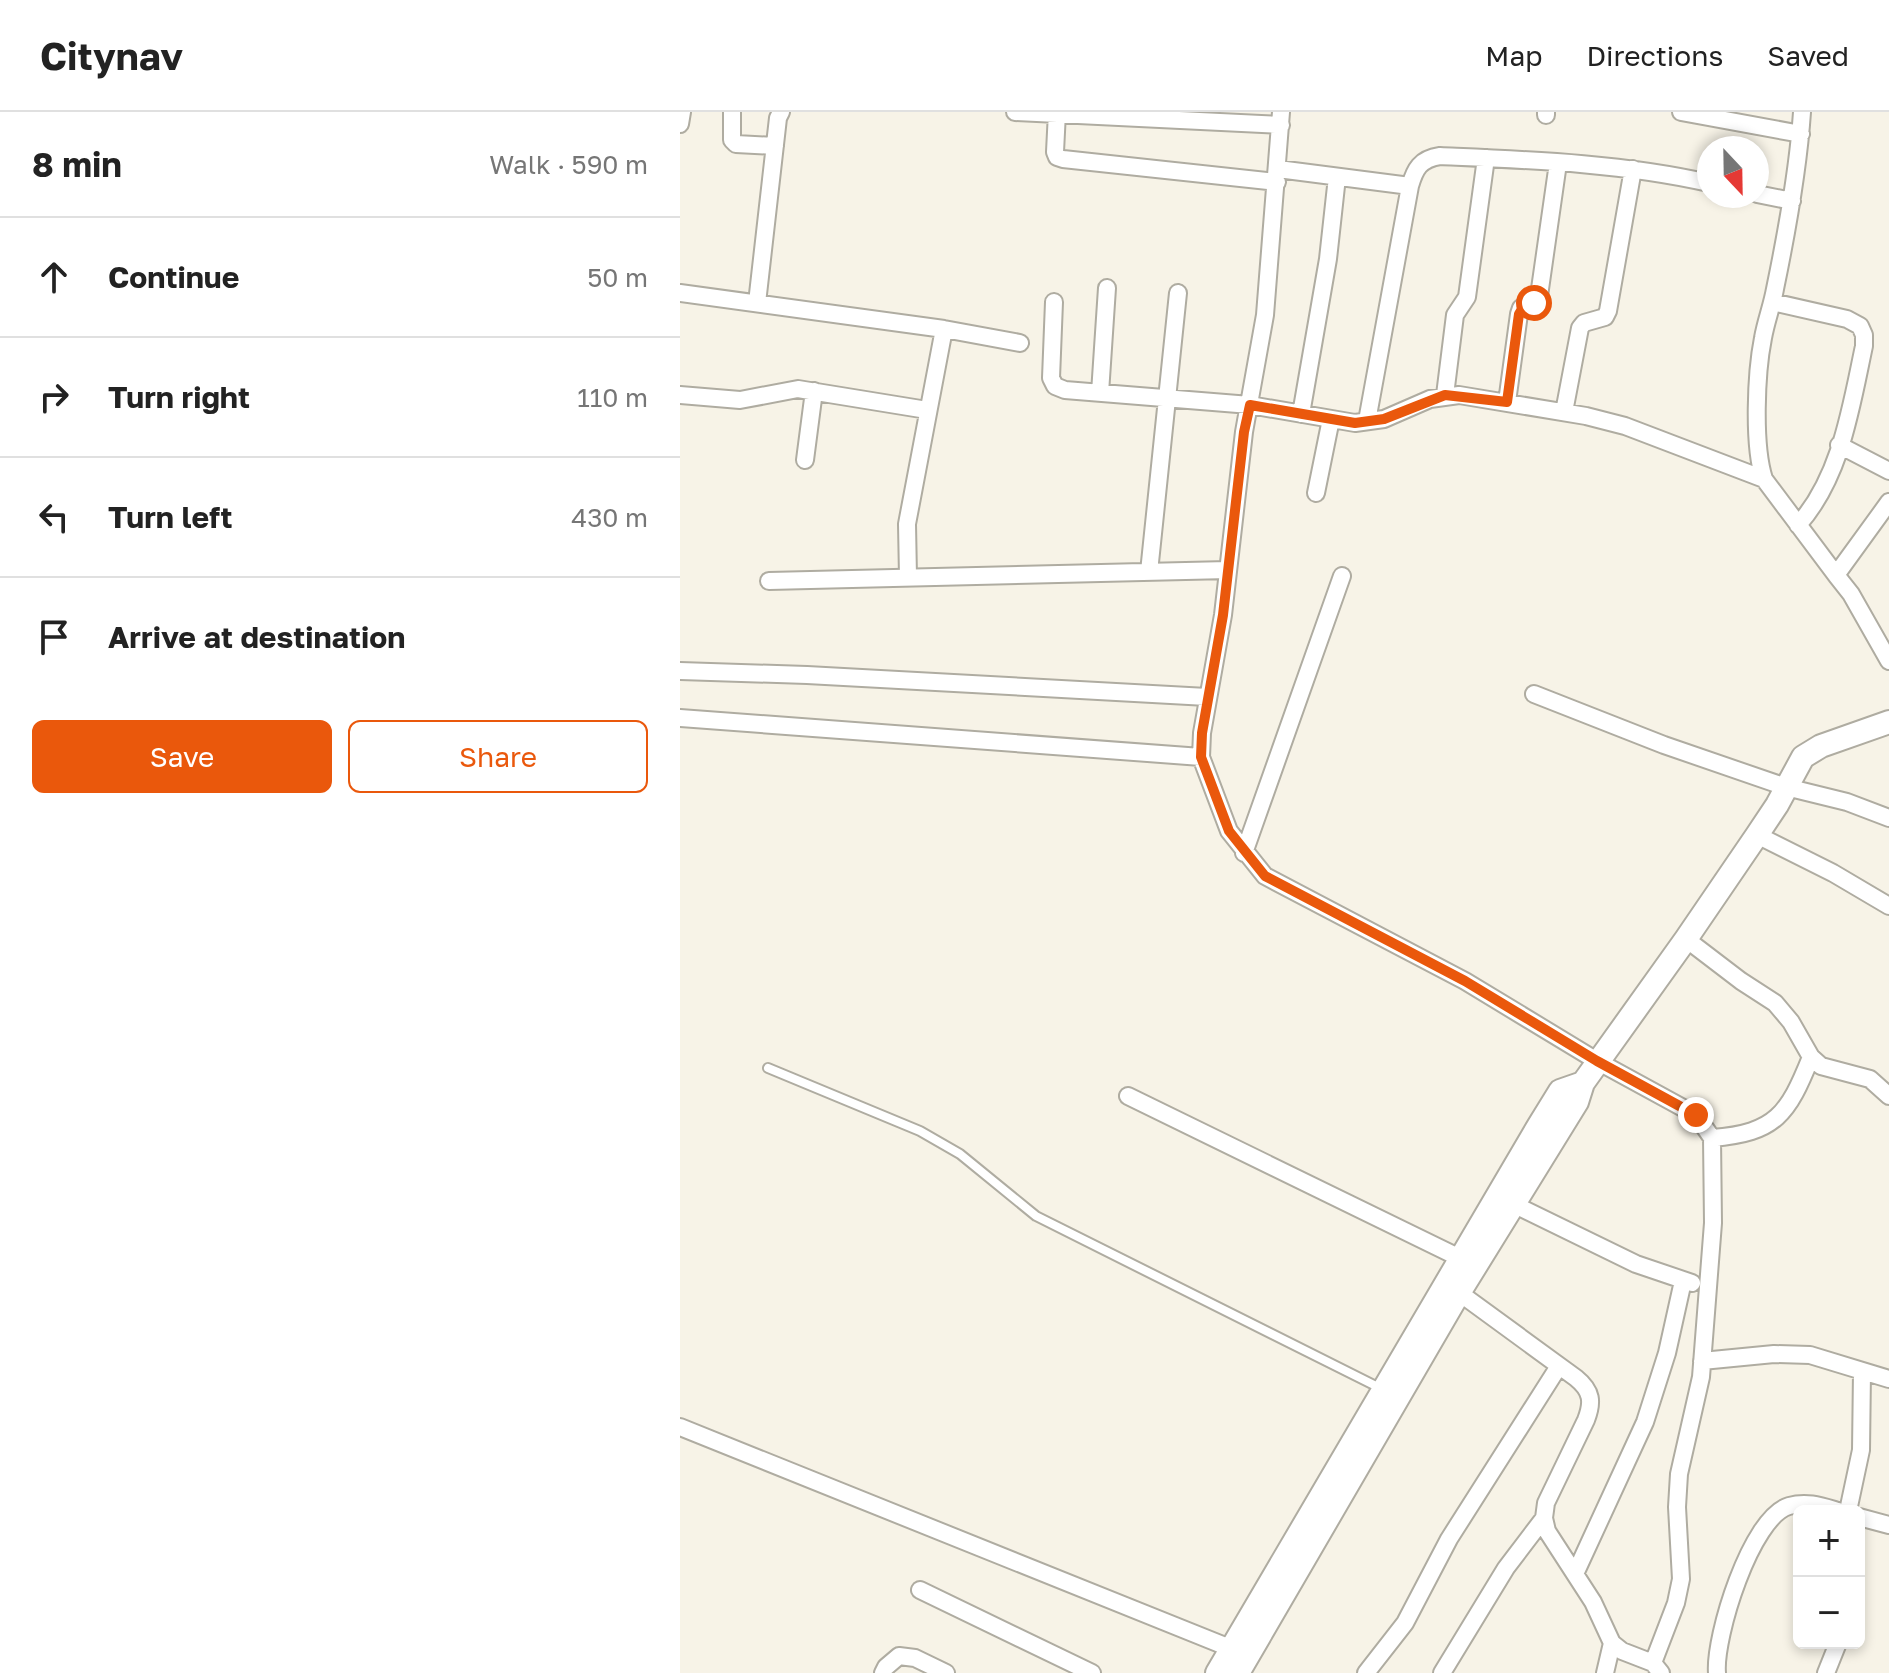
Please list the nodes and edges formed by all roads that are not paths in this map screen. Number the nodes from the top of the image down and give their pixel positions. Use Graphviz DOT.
graph roads {
  1 [pos="732,112"];
  2 [pos="781,112"];
  3 [pos="1015,112"];
  4 [pos="1681,112"];
  5 [pos="1802,112"];
  6 [pos="1057,113"];
  7 [pos="1281,119"];
  8 [pos="1801,134"];
  9 [pos="775,146"];
  10 [pos="1486,158"];
  11 [pos="1558,163"];
  12 [pos="1633,169"];
  13 [pos="1278,175"];
  14 [pos="1337,177"];
  15 [pos="1697,181"];
  16 [pos="1410,186"];
  17 [pos="1769,196"];
  18 [pos="1792,201"];
  19 [pos="1107,288"];
  20 [pos="680,293"];
  21 [pos="1178,293"];
  22 [pos="1054,302"];
  23 [pos="1772,302"];
  24 [pos="757,303"];
  25 [pos="944,329"];
  26 [pos="1020,343"];
  27 [pos="814,391"];
  28 [pos="1100,393"];
  29 [pos="680,395"];
  30 [pos="1445,395"];
  31 [pos="1167,399"];
  32 [pos="1507,402"];
  33 [pos="1250,405"];
  34 [pos="927,410"];
  35 [pos="1564,412"];
  36 [pos="1301,414"];
  37 [pos="1331,419"];
  38 [pos="1367,421"];
  39 [pos="1839,445"];
  40 [pos="805,460"];
  41 [pos="1889,471"];
  42 [pos="1764,479"];
  43 [pos="1316,493"];
  44 [pos="1889,502"];
  45 [pos="1798,525"];
  46 [pos="1149,572"];
  47 [pos="1227,574"];
  48 [pos="1836,575"];
  49 [pos="1342,576"];
  50 [pos="908,577"];
  51 [pos="769,581"];
  52 [pos="1889,661"];
  53 [pos="680,671"];
  54 [pos="1534,694"];
  55 [pos="1207,697"];
  56 [pos="680,718"];
  57 [pos="1889,722"];
  58 [pos="1201,757"];
  59 [pos="1786,787"];
  60 [pos="1889,818"];
  61 [pos="1757,835"];
  62 [pos="1244,853"];
  63 [pos="1889,906"];
  64 [pos="1686,939"];
  65 [pos="1811,1057"];
  66 [pos="1597,1061"];
  67 [pos="768,1068"];
  68 [pos="1128,1096"];
  69 [pos="1889,1096"];
  70 [pos="1712,1138"];
  71 [pos="1504,1200"];
  72 [pos="1460,1258"];
  73 [pos="1683,1281"];
  74 [pos="1708,1286"];
  75 [pos="1452,1288"];
  76 [pos="1702,1361"];
  77 [pos="1559,1366"];
  78 [pos="1862,1372"];
  79 [pos="1889,1379"];
  80 [pos="1385,1390"];
  81 [pos="680,1427"];
  82 [pos="1793,1505"];
  83 [pos="1795,1505"];
  84 [pos="1819,1505"];
  85 [pos="1849,1505"];
  86 [pos="1544,1518"];
  87 [pos="1865,1519"];
  88 [pos="1889,1525"];
  89 [pos="1575,1574"];
  90 [pos="920,1590"];
  91 [pos="1612,1643"];
  92 [pos="1836,1649"];
  93 [pos="1240,1659"];
  94 [pos="1657,1668"];
  95 [pos="883,1673"];
  96 [pos="946,1673"];
  97 [pos="1092,1673"];
  98 [pos="1217,1673"];
  99 [pos="1366,1673"];
  100 [pos="1442,1673"];
  101 [pos="1605,1673"];
  102 [pos="1717,1673"];
  103 [pos="1826,1673"];
  1 -- 9 [label="street"];
  2 -- 9 [label="street"];
  3 -- 6 [label="street"];
  4 -- 8 [label="street"];
  5 -- 8 [label="street"];
  6 -- 7 [label="street"];
  6 -- 13 [label="street"];
  7 -- 13 [label="street"];
  8 -- 18 [label="street"];
  9 -- 24 [label="street"];
  10 -- 11 [label="street"];
  10 -- 16 [label="street"];
  10 -- 30 [label="street"];
  11 -- 12 [label="street"];
  11 -- 32 [label="street"];
  12 -- 15 [label="street"];
  12 -- 35 [label="street"];
  13 -- 14 [label="street"];
  13 -- 33 [label="street"];
  14 -- 16 [label="street"];
  14 -- 36 [label="street"];
  16 -- 38 [label="street"];
  17 -- 18 [label="street"];
  18 -- 23 [label="street"];
  19 -- 28 [label="street"];
  20 -- 24 [label="street"];
  21 -- 31 [label="street"];
  22 -- 28 [label="street"];
  23 -- 39 [label="street"];
  23 -- 42 [label="street"];
  24 -- 25 [label="street"];
  25 -- 26 [label="street"];
  25 -- 34 [label="street"];
  27 -- 29 [label="street"];
  27 -- 34 [label="street"];
  27 -- 40 [label="street"];
  28 -- 31 [label="street"];
  30 -- 32 [label="street"];
  30 -- 38 [label="street"];
  31 -- 33 [label="street"];
  31 -- 46 [label="street"];
  32 -- 35 [label="street"];
  33 -- 36 [label="street"];
  33 -- 47 [label="street"];
  34 -- 50 [label="street"];
  35 -- 42 [label="street"];
  36 -- 37 [label="street"];
  37 -- 38 [label="street"];
  37 -- 43 [label="street"];
  39 -- 41 [label="street"];
  39 -- 45 [label="street"];
  42 -- 45 [label="street"];
  44 -- 48 [label="street"];
  45 -- 48 [label="street"];
  46 -- 47 [label="street"];
  46 -- 50 [label="street"];
  47 -- 55 [label="street"];
  48 -- 52 [label="street"];
  49 -- 62 [label="street"];
  50 -- 51 [label="street"];
  53 -- 55 [label="street"];
  54 -- 59 [label="street"];
  55 -- 58 [label="street"];
  56 -- 58 [label="street"];
  57 -- 59 [label="street"];
  58 -- 62 [label="street"];
  59 -- 60 [label="street"];
  59 -- 61 [label="street"];
  61 -- 63 [label="street"];
  61 -- 64 [label="street"];
  62 -- 66 [label="street"];
  64 -- 65 [label="street"];
  64 -- 66 [label="street"];
  65 -- 69 [label="street"];
  65 -- 70 [label="street"];
  66 -- 70 [label="street"];
  66 -- 71 [label="street"];
  67 -- 80 [label="lane"];
  68 -- 72 [label="street"];
  70 -- 74 [label="street"];
  71 -- 72 [label="street"];
  71 -- 73 [label="street"];
  71 -- 75 [label="street"];
  72 -- 75 [label="street"];
  73 -- 74 [label="street"];
  73 -- 89 [label="street"];
  74 -- 76 [label="street"];
  75 -- 77 [label="street"];
  75 -- 80 [label="street"];
  75 -- 93 [label="street"];
  76 -- 78 [label="street"];
  76 -- 94 [label="street"];
  77 -- 86 [label="street"];
  77 -- 99 [label="street"];
  78 -- 79 [label="street"];
  78 -- 85 [label="street"];
  80 -- 93 [label="street"];
  81 -- 93 [label="street"];
  82 -- 102 [label="street"];
  83 -- 84 [label="street"];
  86 -- 89 [label="street"];
  86 -- 100 [label="street"];
  87 -- 88 [label="street"];
  89 -- 91 [label="street"];
  90 -- 97 [label="street"];
  91 -- 94 [label="street"];
  91 -- 101 [label="street"];
  92 -- 103 [label="street"];
  93 -- 98 [label="street"];
  95 -- 96 [label="street"];
}
